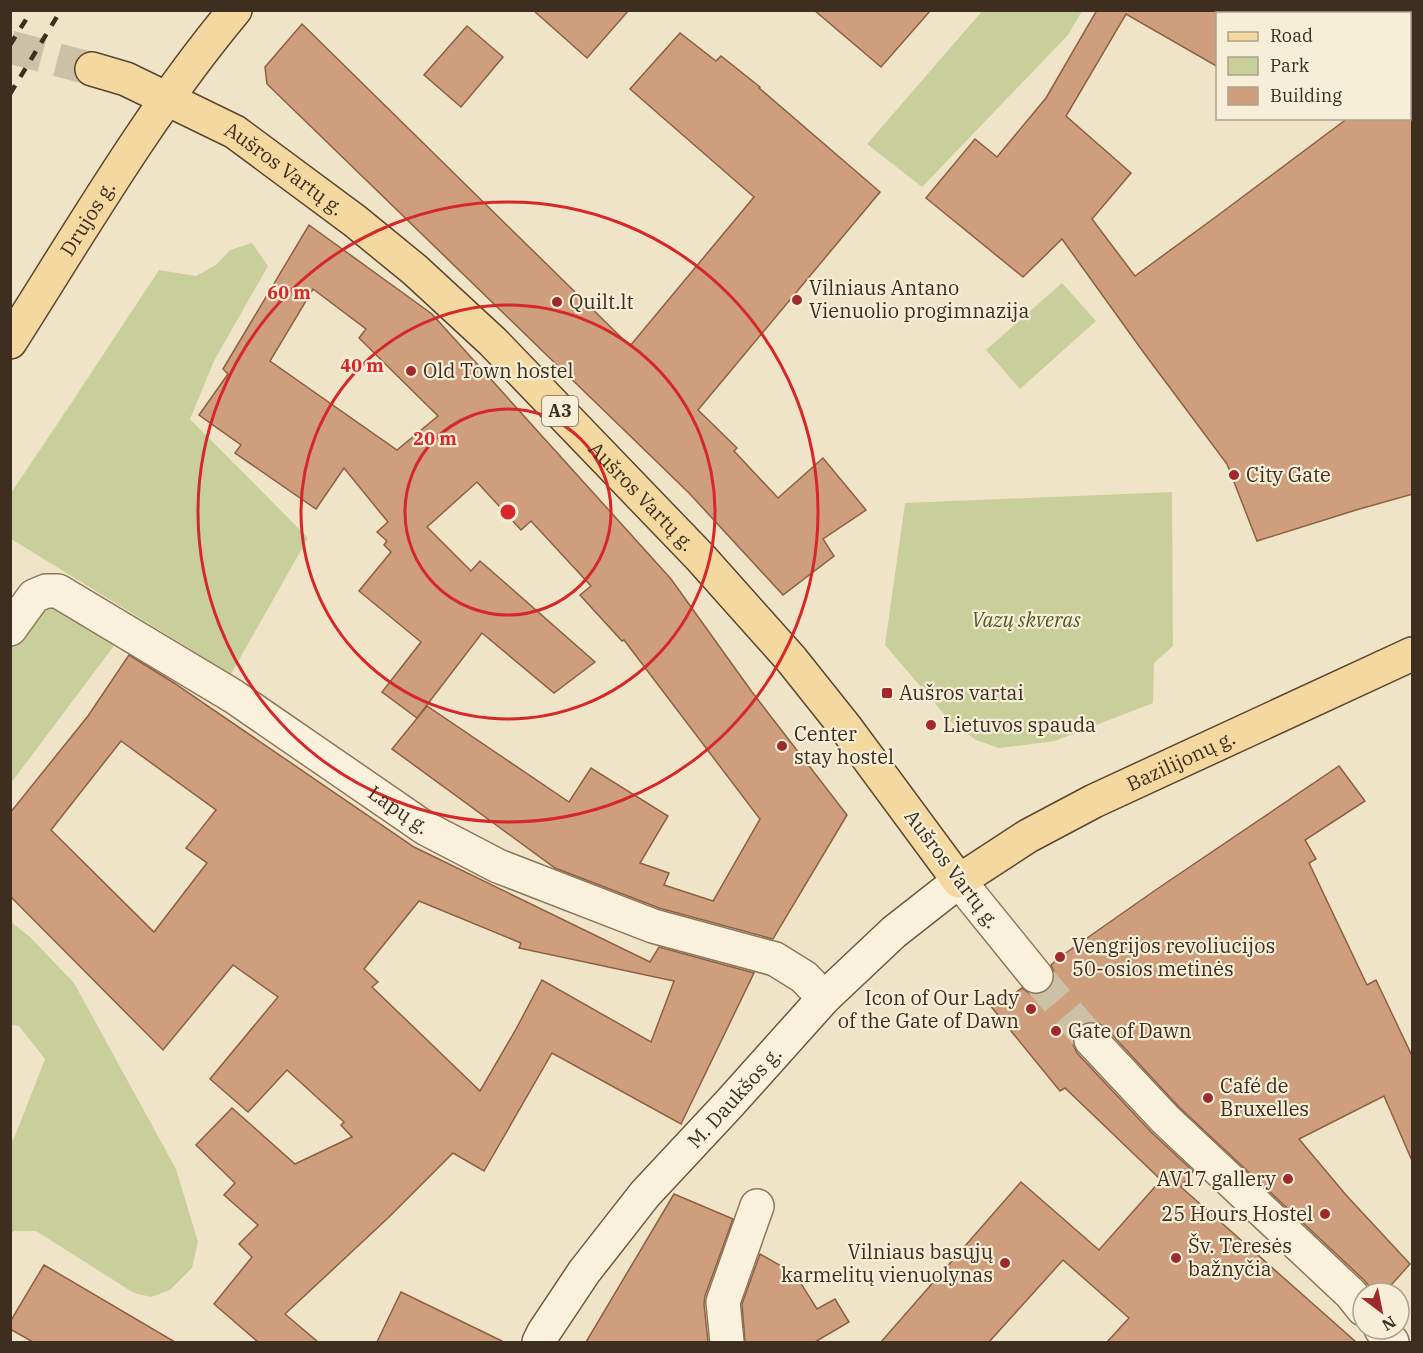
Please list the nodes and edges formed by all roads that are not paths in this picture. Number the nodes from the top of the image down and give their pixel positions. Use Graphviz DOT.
graph roads {
  1 [pos="235,10"];
  2 [pos="92,69"];
  3 [pos="167,99"];
  4 [pos="10,342"];
  5 [pos="10,629"];
  6 [pos="1413,654"];
  7 [pos="959,881"];
  8 [pos="1036,976"];
  9 [pos="824,998"];
  10 [pos="1091,1040"];
  11 [pos="758,1206"];
  12 [pos="1351,1294"];
  13 [pos="539,1342"];
  14 [pos="727,1342"];
  1 -- 3 [label="main road, Drujos g."];
  2 -- 3 [label="main road, A3"];
  3 -- 4 [label="main road, Drujos g."];
  3 -- 7 [label="main road, Aušros Vartų g. / A3"];
  5 -- 9 [label="street, Lapų g."];
  6 -- 7 [label="main road, Bazilijonų g."];
  7 -- 8 [label="street, Aušros Vartų g."];
  7 -- 9 [label="street, M. Daukšos g."];
  9 -- 13 [label="street, M. Daukšos g."];
  10 -- 12 [label="street"];
  11 -- 14 [label="street"];
}
